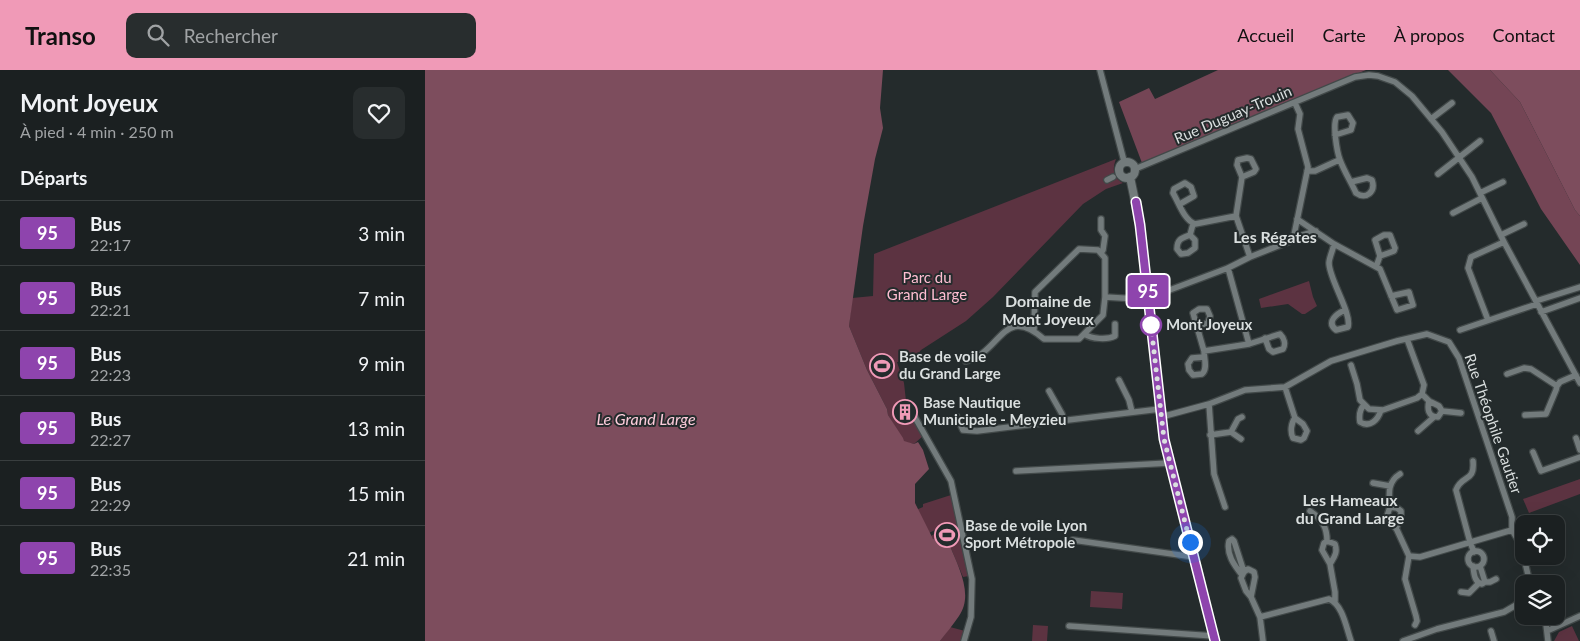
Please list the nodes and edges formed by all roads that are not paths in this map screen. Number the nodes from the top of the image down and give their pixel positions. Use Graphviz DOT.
graph roads {
  1 [pos="1099,70"];
  2 [pos="1295,103"];
  3 [pos="1452,103"];
  4 [pos="1431,119"];
  5 [pos="1335,135"];
  6 [pos="1480,141"];
  7 [pos="1459,157"];
  8 [pos="1339,160"];
  9 [pos="1124,161"];
  10 [pos="1135,169"];
  11 [pos="1307,171"];
  12 [pos="1438,174"];
  13 [pos="1113,177"];
  14 [pos="1242,177"];
  15 [pos="1130,178"];
  16 [pos="1107,180"];
  17 [pos="1351,182"];
  18 [pos="1503,182"];
  19 [pos="1481,196"];
  20 [pos="1179,204"];
  21 [pos="1453,213"];
  22 [pos="1235,216"];
  23 [pos="1101,219"];
  24 [pos="1297,219"];
  25 [pos="1193,224"];
  26 [pos="1524,224"];
  27 [pos="1316,231"];
  28 [pos="1190,235"];
  29 [pos="1501,235"];
  30 [pos="1293,238"];
  31 [pos="1504,242"];
  32 [pos="1335,244"];
  33 [pos="1101,253"];
  34 [pos="1381,256"];
  35 [pos="1250,257"];
  36 [pos="1376,267"];
  37 [pos="1228,268"];
  38 [pos="1580,287"];
  39 [pos="1148,296"];
  40 [pos="1391,296"];
  41 [pos="1105,298"];
  42 [pos="1580,298"];
  43 [pos="1537,303"];
  44 [pos="1345,310"];
  45 [pos="1541,312"];
  46 [pos="1488,320"];
  47 [pos="1115,324"];
  48 [pos="1197,327"];
  49 [pos="1033,329"];
  50 [pos="1460,330"];
  51 [pos="1084,334"];
  52 [pos="1265,338"];
  53 [pos="1407,339"];
  54 [pos="1249,344"];
  55 [pos="966,361"];
  56 [pos="1351,366"];
  57 [pos="1507,374"];
  58 [pos="1576,375"];
  59 [pos="1119,380"];
  60 [pos="1580,383"];
  61 [pos="1557,386"];
  62 [pos="1285,388"];
  63 [pos="1049,391"];
  64 [pos="1421,394"];
  65 [pos="1429,401"];
  66 [pos="1209,404"];
  67 [pos="1364,405"];
  68 [pos="1381,410"];
  69 [pos="1442,411"];
  70 [pos="1132,412"];
  71 [pos="1161,413"];
  72 [pos="1461,413"];
  73 [pos="913,414"];
  74 [pos="1525,415"];
  75 [pos="957,417"];
  76 [pos="1241,417"];
  77 [pos="1433,417"];
  78 [pos="1295,418"];
  79 [pos="1064,421"];
  80 [pos="1418,431"];
  81 [pos="1231,432"];
  82 [pos="1210,435"];
  83 [pos="1576,438"];
  84 [pos="1241,439"];
  85 [pos="1580,450"];
  86 [pos="1533,452"];
  87 [pos="1580,457"];
  88 [pos="1473,461"];
  89 [pos="1170,463"];
  90 [pos="1016,471"];
  91 [pos="1399,474"];
  92 [pos="1373,483"];
  93 [pos="1390,486"];
  94 [pos="1225,507"];
  95 [pos="1390,507"];
  96 [pos="1310,511"];
  97 [pos="1396,528"];
  98 [pos="1512,530"];
  99 [pos="1073,540"];
  100 [pos="1327,541"];
  101 [pos="1470,542"];
  102 [pos="1474,552"];
  103 [pos="1409,556"];
  104 [pos="1194,557"];
  105 [pos="1330,564"];
  106 [pos="1473,566"];
  107 [pos="1480,566"];
  108 [pos="1243,573"];
  109 [pos="1528,575"];
  110 [pos="1496,579"];
  111 [pos="1482,582"];
  112 [pos="1461,592"];
  113 [pos="1251,597"];
  114 [pos="1335,601"];
  115 [pos="1515,606"];
  116 [pos="1580,616"];
  117 [pos="1260,617"];
  118 [pos="1415,625"];
  119 [pos="1546,625"];
  120 [pos="1069,626"];
  121 [pos="1491,631"];
  122 [pos="1547,631"];
  123 [pos="1214,639"];
  124 [pos="964,641"];
  125 [pos="1263,641"];
  126 [pos="1351,641"];
  127 [pos="1403,641"];
  128 [pos="1494,641"];
  129 [pos="1547,641"];
  1 -- 9 [label="street"];
  2 -- 4 [label="street, Rue Duguay-Trouin"];
  2 -- 10 [label="street, Rue Duguay-Trouin"];
  2 -- 11 [label="street"];
  3 -- 4 [label="street"];
  4 -- 7 [label="street"];
  5 -- 8 [label="street"];
  6 -- 7 [label="street"];
  7 -- 12 [label="street"];
  7 -- 19 [label="street"];
  8 -- 11 [label="street"];
  8 -- 17 [label="street"];
  9 -- 10 [label="street"];
  9 -- 15 [label="street"];
  10 -- 15 [label="street"];
  11 -- 24 [label="street"];
  13 -- 16 [label="street"];
  14 -- 22 [label="street"];
  15 -- 39 [label="street"];
  18 -- 19 [label="street"];
  19 -- 21 [label="street"];
  19 -- 29 [label="street"];
  20 -- 25 [label="street"];
  22 -- 25 [label="street"];
  22 -- 35 [label="street"];
  23 -- 33 [label="street"];
  24 -- 27 [label="street"];
  24 -- 30 [label="street"];
  25 -- 28 [label="street"];
  26 -- 29 [label="street"];
  27 -- 30 [label="street"];
  27 -- 32 [label="street"];
  29 -- 31 [label="street"];
  30 -- 35 [label="street"];
  31 -- 43 [label="street"];
  31 -- 46 [label="street"];
  32 -- 36 [label="street"];
  32 -- 44 [label="street"];
  33 -- 41 [label="street"];
  33 -- 49 [label="street"];
  34 -- 36 [label="street"];
  35 -- 37 [label="street"];
  36 -- 40 [label="street"];
  37 -- 39 [label="street"];
  37 -- 54 [label="street"];
  38 -- 43 [label="street"];
  39 -- 41 [label="street"];
  39 -- 71 [label="street"];
  41 -- 51 [label="street"];
  42 -- 45 [label="street"];
  43 -- 45 [label="street"];
  43 -- 46 [label="street"];
  45 -- 58 [label="street"];
  46 -- 50 [label="street"];
  47 -- 51 [label="street"];
  48 -- 54 [label="street"];
  49 -- 51 [label="street"];
  49 -- 55 [label="street"];
  52 -- 54 [label="street"];
  53 -- 62 [label="street, Rue Théophile Gautier"];
  53 -- 64 [label="street"];
  53 -- 98 [label="street, Rue Théophile Gautier"];
  56 -- 67 [label="street"];
  57 -- 61 [label="street"];
  58 -- 60 [label="street"];
  58 -- 61 [label="street"];
  59 -- 70 [label="street"];
  61 -- 74 [label="street"];
  62 -- 66 [label="street"];
  62 -- 78 [label="street"];
  63 -- 79 [label="street"];
  64 -- 65 [label="street"];
  64 -- 68 [label="street"];
  65 -- 69 [label="street"];
  65 -- 77 [label="street"];
  66 -- 71 [label="street"];
  66 -- 82 [label="street"];
  67 -- 68 [label="street"];
  67 -- 68 [label="street"];
  69 -- 72 [label="street, Rue Théophile Gautier"];
  69 -- 77 [label="street"];
  70 -- 71 [label="street"];
  70 -- 79 [label="street"];
  71 -- 89 [label="street"];
  73 -- 124 [label="street"];
  75 -- 79 [label="street"];
  76 -- 81 [label="street"];
  77 -- 80 [label="street"];
  81 -- 82 [label="street"];
  81 -- 84 [label="street"];
  82 -- 94 [label="street"];
  83 -- 85 [label="street"];
  86 -- 87 [label="street"];
  88 -- 101 [label="street"];
  89 -- 90 [label="street"];
  89 -- 104 [label="street"];
  91 -- 93 [label="street"];
  92 -- 93 [label="street"];
  93 -- 95 [label="street"];
  95 -- 97 [label="street"];
  95 -- 97 [label="street"];
  96 -- 100 [label="street"];
  97 -- 103 [label="street"];
  98 -- 101 [label="street"];
  98 -- 109 [label="street, Rue Théophile Gautier"];
  99 -- 104 [label="street"];
  100 -- 105 [label="street"];
  100 -- 105 [label="street"];
  101 -- 102 [label="street"];
  101 -- 103 [label="street"];
  102 -- 106 [label="street"];
  102 -- 107 [label="street"];
  103 -- 118 [label="street"];
  104 -- 123 [label="street"];
  105 -- 114 [label="street"];
  106 -- 107 [label="street"];
  106 -- 111 [label="street"];
  107 -- 111 [label="street"];
  108 -- 108 [label="street"];
  108 -- 113 [label="street"];
  108 -- 113 [label="street"];
  110 -- 111 [label="street"];
  111 -- 112 [label="street"];
  113 -- 117 [label="street"];
  114 -- 117 [label="street"];
  114 -- 126 [label="street"];
  115 -- 127 [label="street"];
  116 -- 122 [label="street"];
  117 -- 125 [label="street"];
  119 -- 122 [label="street"];
  120 -- 123 [label="street"];
  121 -- 128 [label="street"];
  122 -- 129 [label="street"];
}
